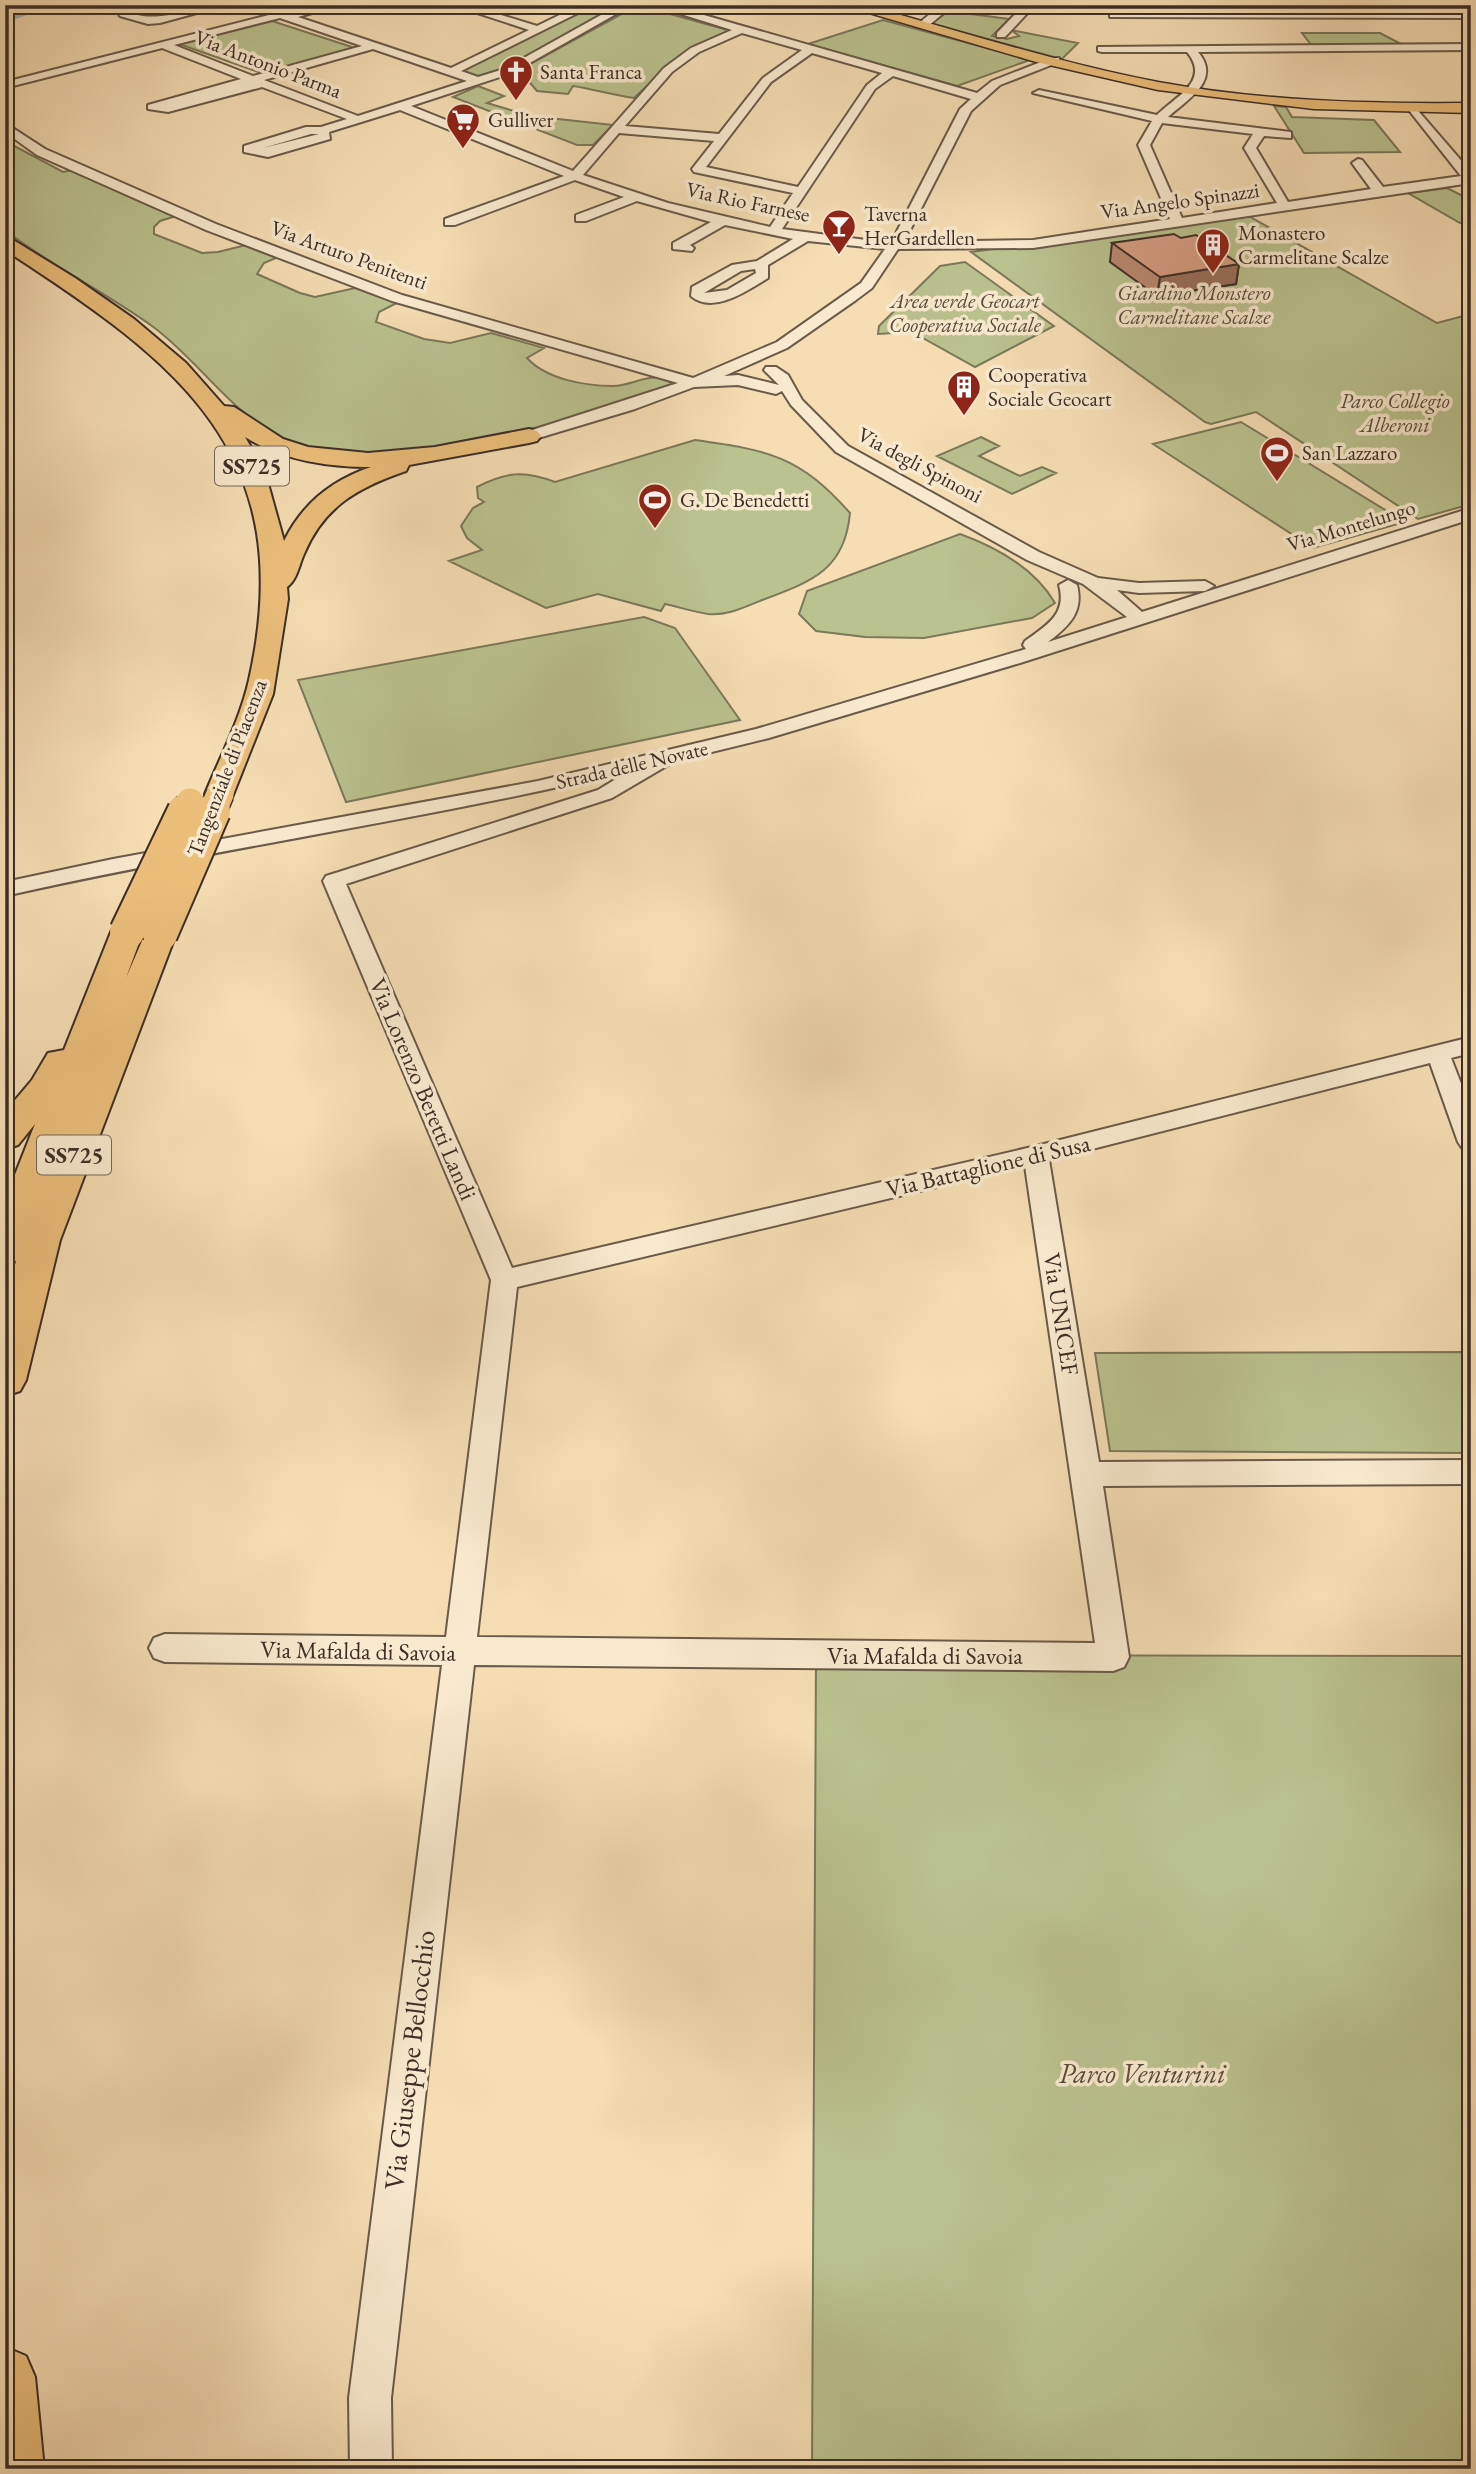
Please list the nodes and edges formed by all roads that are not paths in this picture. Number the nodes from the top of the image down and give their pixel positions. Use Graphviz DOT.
graph roads {
  1 [pos="118,5"];
  2 [pos="221,5"];
  3 [pos="251,5"];
  4 [pos="335,5"];
  5 [pos="458,5"];
  6 [pos="589,5"];
  7 [pos="627,5"];
  8 [pos="657,5"];
  9 [pos="849,5"];
  10 [pos="948,5"];
  11 [pos="1030,5"];
  12 [pos="1343,5"];
  13 [pos="877,8"];
  14 [pos="1240,10"];
  15 [pos="1352,15"];
  16 [pos="1471,15"];
  17 [pos="284,16"];
  18 [pos="923,25"];
  19 [pos="1110,27"];
  20 [pos="742,29"];
  21 [pos="540,30"];
  22 [pos="1002,35"];
  23 [pos="163,45"];
  24 [pos="373,46"];
  25 [pos="1471,47"];
  26 [pos="811,49"];
  27 [pos="1189,49"];
  28 [pos="1055,60"];
  29 [pos="1096,71"];
  30 [pos="452,72"];
  31 [pos="891,72"];
  32 [pos="258,81"];
  33 [pos="479,81"];
  34 [pos="5,85"];
  35 [pos="1190,91"];
  36 [pos="1039,93"];
  37 [pos="978,97"];
  38 [pos="403,107"];
  39 [pos="1471,108"];
  40 [pos="1414,109"];
  41 [pos="1159,119"];
  42 [pos="359,120"];
  43 [pos="5,126"];
  44 [pos="618,130"];
  45 [pos="322,131"];
  46 [pos="1260,132"];
  47 [pos="1287,135"];
  48 [pos="721,138"];
  49 [pos="593,157"];
  50 [pos="1358,163"];
  51 [pos="543,165"];
  52 [pos="575,176"];
  53 [pos="1470,178"];
  54 [pos="801,191"];
  55 [pos="1380,192"];
  56 [pos="637,197"];
  57 [pos="1285,207"];
  58 [pos="580,218"];
  59 [pos="723,221"];
  60 [pos="450,222"];
  61 [pos="1178,223"];
  62 [pos="774,231"];
  63 [pos="806,236"];
  64 [pos="5,241"];
  65 [pos="895,246"];
  66 [pos="687,248"];
  67 [pos="5,260"];
  68 [pos="761,264"];
  69 [pos="782,345"];
  70 [pos="746,363"];
  71 [pos="695,383"];
  72 [pos="780,384"];
  73 [pos="207,396"];
  74 [pos="529,436"];
  75 [pos="437,455"];
  76 [pos="1471,513"];
  77 [pos="1033,556"];
  78 [pos="249,570"];
  79 [pos="1089,580"];
  80 [pos="1245,583"];
  81 [pos="1068,585"];
  82 [pos="274,603"];
  83 [pos="1138,618"];
  84 [pos="1013,659"];
  85 [pos="667,758"];
  86 [pos="5,889"];
  87 [pos="144,933"];
  88 [pos="1471,1045"];
  89 [pos="1438,1054"];
  90 [pos="5,1136"];
  91 [pos="1471,1142"];
  92 [pos="1036,1155"];
  93 [pos="5,1250"];
  94 [pos="504,1280"];
  95 [pos="5,1380"];
  96 [pos="1471,1472"];
  97 [pos="1086,1474"];
  98 [pos="165,1648"];
  99 [pos="457,1652"];
  100 [pos="5,2377"];
  101 [pos="13,2469"];
  102 [pos="371,2469"];
  1 -- 2 [label="street"];
  3 -- 17 [label="street"];
  4 -- 17 [label="street"];
  5 -- 21 [label="street"];
  6 -- 21 [label="street"];
  7 -- 33 [label="street"];
  8 -- 20 [label="street"];
  9 -- 13 [label="main road"];
  10 -- 18 [label="street"];
  11 -- 22 [label="street"];
  12 -- 15 [label="street"];
  13 -- 18 [label="main road"];
  14 -- 15 [label="street"];
  14 -- 19 [label="street"];
  15 -- 16 [label="street"];
  17 -- 23 [label="street"];
  17 -- 24 [label="street"];
  18 -- 28 [label="main road"];
  19 -- 27 [label="street"];
  19 -- 29 [label="street"];
  20 -- 26 [label="street"];
  20 -- 44 [label="street"];
  21 -- 30 [label="street"];
  23 -- 32 [label="street, Via Antonio Parma"];
  23 -- 34 [label="street"];
  24 -- 30 [label="street"];
  24 -- 32 [label="street"];
  25 -- 27 [label="street"];
  26 -- 31 [label="street"];
  26 -- 48 [label="street"];
  27 -- 35 [label="street"];
  28 -- 29 [label="main road"];
  28 -- 37 [label="street"];
  29 -- 35 [label="main road"];
  30 -- 33 [label="street"];
  31 -- 37 [label="street"];
  31 -- 54 [label="street"];
  32 -- 32 [label="street"];
  32 -- 42 [label="street, Via Antonio Parma"];
  33 -- 38 [label="street"];
  35 -- 40 [label="main road"];
  35 -- 41 [label="street"];
  36 -- 41 [label="street"];
  37 -- 65 [label="street"];
  38 -- 42 [label="street"];
  38 -- 51 [label="street, Via Rio Farnese"];
  39 -- 40 [label="main road"];
  40 -- 53 [label="street"];
  41 -- 46 [label="street"];
  41 -- 61 [label="street"];
  42 -- 45 [label="street"];
  43 -- 71 [label="street, Via Arturo Penitenti"];
  44 -- 48 [label="street"];
  44 -- 49 [label="street"];
  45 -- 45 [label="street"];
  46 -- 47 [label="street"];
  46 -- 57 [label="street"];
  48 -- 54 [label="street"];
  49 -- 51 [label="street"];
  49 -- 52 [label="street"];
  50 -- 55 [label="street"];
  51 -- 52 [label="street, Via Rio Farnese"];
  52 -- 56 [label="street, Via Rio Farnese"];
  52 -- 60 [label="street"];
  53 -- 55 [label="street, Via Angelo Spinazzi"];
  54 -- 62 [label="street"];
  55 -- 57 [label="street, Via Angelo Spinazzi"];
  56 -- 58 [label="street"];
  56 -- 59 [label="street, Via Rio Farnese"];
  57 -- 61 [label="street, Via Angelo Spinazzi"];
  59 -- 62 [label="street, Via Rio Farnese"];
  59 -- 66 [label="street"];
  61 -- 65 [label="street, Via Angelo Spinazzi"];
  62 -- 63 [label="street, Via Rio Farnese"];
  63 -- 65 [label="street, Via Rio Farnese"];
  63 -- 68 [label="street"];
  64 -- 73 [label="highway, Tangenziale di Piacenza / SS725"];
  65 -- 69 [label="street"];
  67 -- 78 [label="highway, SS725"];
  69 -- 70 [label="street"];
  69 -- 72 [label="street"];
  70 -- 71 [label="street"];
  70 -- 72 [label="street, Via degli Spinoni"];
  71 -- 72 [label="street"];
  71 -- 74 [label="street"];
  72 -- 77 [label="street, Via degli Spinoni"];
  73 -- 75 [label="highway"];
  73 -- 82 [label="highway, Tangenziale di Piacenza / SS725"];
  74 -- 75 [label="highway"];
  75 -- 82 [label="highway"];
  76 -- 80 [label="street, Via Montelungo"];
  77 -- 79 [label="street, Via degli Spinoni"];
  77 -- 81 [label="street, Via degli Spinoni"];
  79 -- 80 [label="street"];
  79 -- 83 [label="street, Via degli Spinoni"];
  80 -- 83 [label="street, Strada delle Novate"];
  81 -- 83 [label="street, Via degli Spinoni"];
  81 -- 84 [label="street"];
  82 -- 87 [label="highway, Tangenziale di Piacenza / SS725, bridge"];
  83 -- 84 [label="street, Strada delle Novate"];
  84 -- 85 [label="street, Strada delle Novate"];
  85 -- 86 [label="street, Strada delle Novate"];
  85 -- 94 [label="street, Via Lorenzo Beretti Landi"];
  87 -- 90 [label="highway"];
  87 -- 93 [label="highway, Tangenziale di Piacenza / SS725"];
  87 -- 95 [label="highway, Tangenziale di Piacenza / SS725"];
  88 -- 89 [label="street, Via Battaglione di Susa"];
  89 -- 91 [label="street"];
  89 -- 92 [label="street, Via Battaglione di Susa"];
  92 -- 94 [label="street, Via Battaglione di Susa"];
  92 -- 97 [label="street, Via UNICEF"];
  94 -- 99 [label="street"];
  96 -- 97 [label="street"];
  97 -- 99 [label="street, Via Mafalda di Savoia"];
  98 -- 99 [label="street, Via Mafalda di Savoia"];
  99 -- 102 [label="street, Via Giuseppe Bellocchio"];
  100 -- 101 [label="highway"];
}
